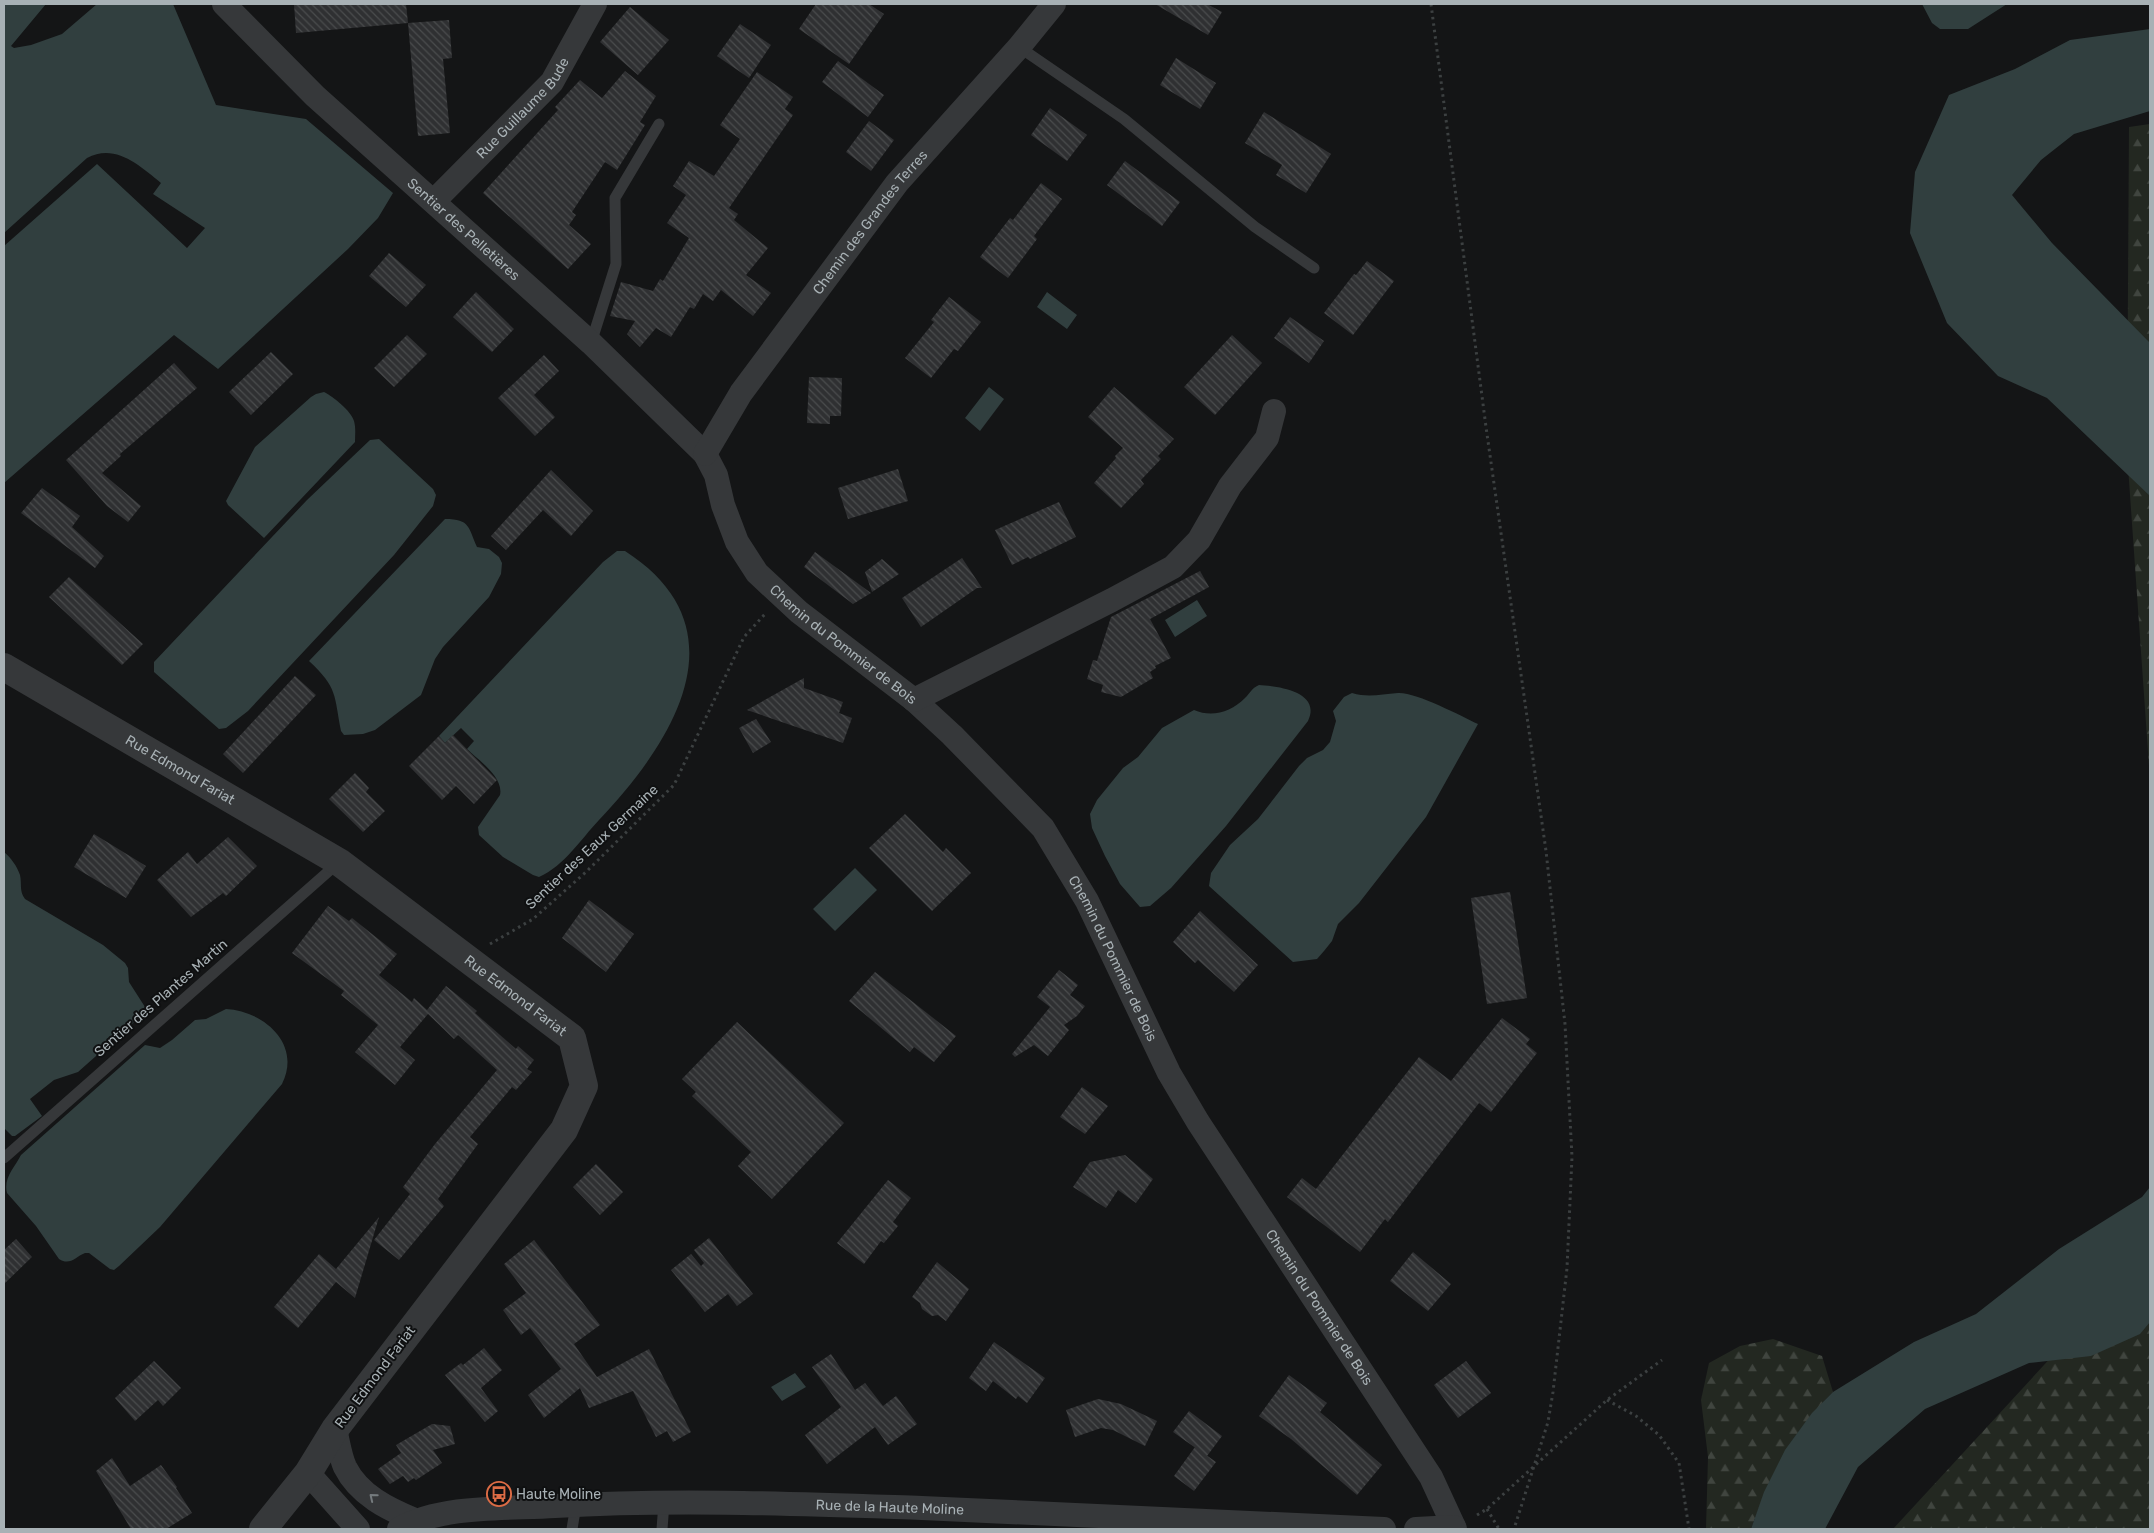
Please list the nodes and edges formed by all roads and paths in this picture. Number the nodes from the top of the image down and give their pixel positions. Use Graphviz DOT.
graph roads {
  1 [pos="224,4"];
  2 [pos="595,4"];
  3 [pos="1054,4"];
  4 [pos="1431,4"];
  5 [pos="1019,47"];
  6 [pos="659,124"];
  7 [pos="434,201"];
  8 [pos="1314,268"];
  9 [pos="591,343"];
  10 [pos="1274,411"];
  11 [pos="705,454"];
  12 [pos="780,596"];
  13 [pos="4,667"];
  14 [pos="914,700"];
  15 [pos="339,862"];
  16 [pos="466,958"];
  17 [pos="4,1158"];
  18 [pos="1662,1360"];
  19 [pos="1607,1400"];
  20 [pos="335,1429"];
  21 [pos="1533,1469"];
  22 [pos="308,1473"];
  23 [pos="664,1503"];
  24 [pos="576,1505"];
  25 [pos="1487,1510"];
  26 [pos="407,1525"];
  27 [pos="1455,1528"];
  28 [pos="263,1529"];
  29 [pos="358,1529"];
  30 [pos="572,1529"];
  31 [pos="662,1529"];
  32 [pos="1384,1529"];
  33 [pos="1416,1529"];
  34 [pos="1499,1529"];
  35 [pos="1514,1529"];
  36 [pos="1689,1529"];
  1 -- 7 [label="street, Sentier des Pelletières"];
  2 -- 7 [label="street, Rue Guillaume Bude"];
  3 -- 5 [label="street, Chemin des Grandes Terres"];
  4 -- 21 [label="path"];
  5 -- 8 [label="lane"];
  5 -- 11 [label="street, Chemin des Grandes Terres"];
  6 -- 9 [label="lane"];
  7 -- 9 [label="street, Sentier des Pelletières"];
  9 -- 11 [label="street, Sentier des Pelletières"];
  10 -- 14 [label="street"];
  11 -- 12 [label="street, Chemin du Pommier de Bois"];
  12 -- 14 [label="street, Chemin du Pommier de Bois"];
  12 -- 16 [label="path, Sentier des Eaux Germaine"];
  13 -- 15 [label="street, Rue Edmond Fariat"];
  14 -- 27 [label="street, Chemin du Pommier de Bois"];
  15 -- 16 [label="street, Rue Edmond Fariat"];
  15 -- 17 [label="lane, Sentier des Plantes Martin"];
  16 -- 20 [label="street, Rue Edmond Fariat"];
  18 -- 19 [label="path"];
  19 -- 21 [label="path"];
  19 -- 36 [label="path"];
  20 -- 22 [label="street, Rue Edmond Fariat"];
  26 -- 20 [label="street, one-way"];
  21 -- 25 [label="path"];
  21 -- 35 [label="path"];
  22 -- 28 [label="street, Rue Edmond Fariat"];
  22 -- 29 [label="street"];
  23 -- 24 [label="street, Rue de la Haute Moline"];
  23 -- 31 [label="lane"];
  23 -- 32 [label="street, Rue de la Haute Moline"];
  24 -- 26 [label="street, Rue de la Haute Moline"];
  24 -- 30 [label="lane"];
  25 -- 27 [label="path"];
  25 -- 34 [label="path"];
  27 -- 33 [label="street"];
}
